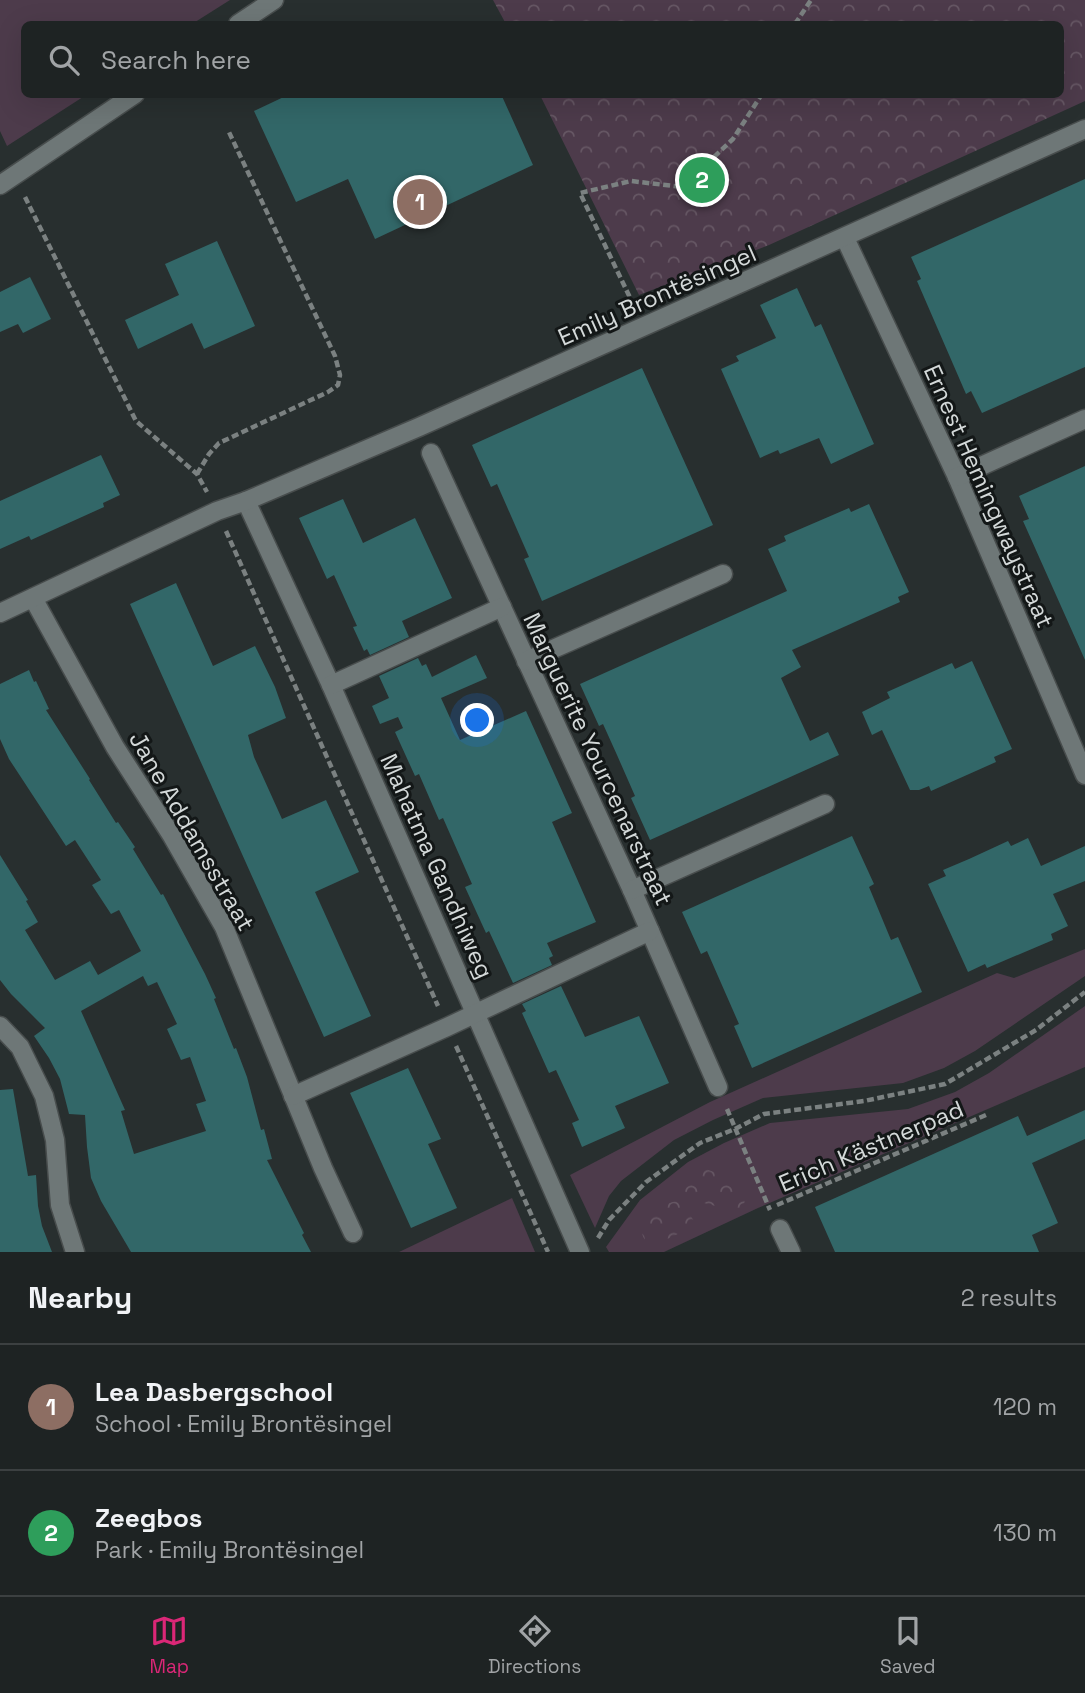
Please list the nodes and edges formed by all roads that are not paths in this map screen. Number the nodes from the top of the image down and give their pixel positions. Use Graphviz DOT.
graph roads {
  1 [pos="274,0"];
  2 [pos="242,21"];
  3 [pos="129,98"];
  4 [pos="1085,129"];
  5 [pos="7,181"];
  6 [pos="845,238"];
  7 [pos="1085,419"];
  8 [pos="431,453"];
  9 [pos="957,477"];
  10 [pos="246,500"];
  11 [pos="723,574"];
  12 [pos="33,598"];
  13 [pos="502,607"];
  14 [pos="0,613"];
  15 [pos="526,661"];
  16 [pos="331,685"];
  17 [pos="1085,775"];
  18 [pos="825,804"];
  19 [pos="632,890"];
  20 [pos="650,931"];
  21 [pos="475,1014"];
  22 [pos="0,1026"];
  23 [pos="718,1087"];
  24 [pos="293,1096"];
  25 [pos="780,1229"];
  26 [pos="353,1233"];
  27 [pos="75,1252"];
  28 [pos="580,1252"];
  29 [pos="791,1252"];
  1 -- 2 [label="street"];
  3 -- 5 [label="street"];
  4 -- 6 [label="street, Emily Brontësingel"];
  6 -- 9 [label="street, Ernest Hemingwaystraat"];
  6 -- 10 [label="street, Emily Brontësingel"];
  7 -- 9 [label="street"];
  8 -- 13 [label="street, Marguerite Yourcenarstraat"];
  9 -- 17 [label="street, Ernest Hemingwaystraat"];
  10 -- 12 [label="street, Emily Brontësingel"];
  10 -- 16 [label="street, Mahatma Gandhiweg"];
  11 -- 15 [label="street"];
  12 -- 14 [label="street, Emily Brontësingel"];
  12 -- 24 [label="street, Jane Addamsstraat"];
  13 -- 15 [label="street, Marguerite Yourcenarstraat"];
  13 -- 16 [label="street"];
  15 -- 19 [label="street, Marguerite Yourcenarstraat"];
  16 -- 21 [label="street, Mahatma Gandhiweg"];
  18 -- 19 [label="street"];
  19 -- 20 [label="street, Marguerite Yourcenarstraat"];
  20 -- 21 [label="street"];
  20 -- 23 [label="street, Marguerite Yourcenarstraat"];
  21 -- 24 [label="street"];
  21 -- 28 [label="street, Mahatma Gandhiweg"];
  22 -- 27 [label="street"];
  24 -- 26 [label="street, Jane Addamsstraat"];
  25 -- 29 [label="street"];
}
